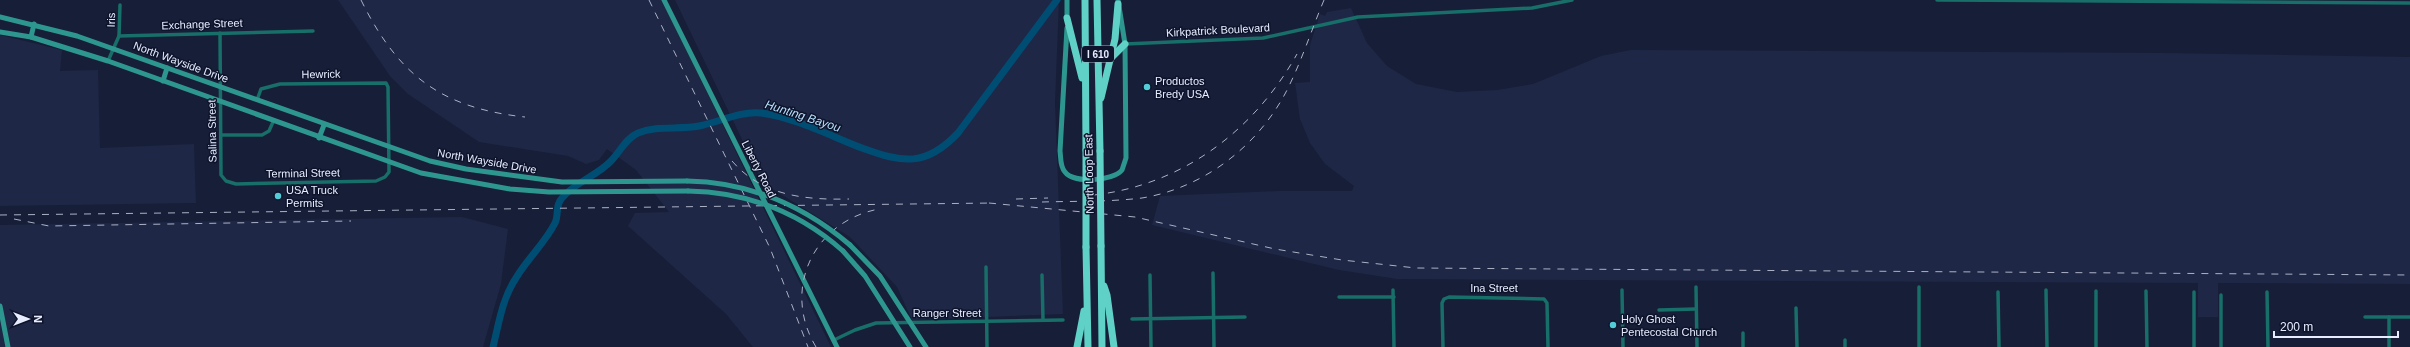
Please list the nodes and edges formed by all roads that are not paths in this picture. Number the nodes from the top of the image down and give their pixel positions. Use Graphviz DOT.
graph roads {
  1 [pos="664,0"];
  2 [pos="1085,0"];
  3 [pos="1097,0"];
  4 [pos="1572,0"];
  5 [pos="1938,0"];
  6 [pos="1067,2"];
  7 [pos="1118,2"];
  8 [pos="2410,3"];
  9 [pos="120,5"];
  10 [pos="0,17"];
  11 [pos="1067,18"];
  12 [pos="34,24"];
  13 [pos="313,31"];
  14 [pos="0,32"];
  15 [pos="220,33"];
  16 [pos="120,36"];
  17 [pos="30,37"];
  18 [pos="1125,44"];
  19 [pos="114,49"];
  20 [pos="108,61"];
  21 [pos="1110,61"];
  22 [pos="168,68"];
  23 [pos="163,82"];
  24 [pos="221,88"];
  25 [pos="1085,92"];
  26 [pos="257,100"];
  27 [pos="220,101"];
  28 [pos="1098,108"];
  29 [pos="273,122"];
  30 [pos="324,124"];
  31 [pos="221,135"];
  32 [pos="319,138"];
  33 [pos="389,148"];
  34 [pos="390,163"];
  35 [pos="224,179"];
  36 [pos="986,267"];
  37 [pos="1213,273"];
  38 [pos="1150,274"];
  39 [pos="1042,275"];
  40 [pos="1102,281"];
  41 [pos="1696,287"];
  42 [pos="1919,287"];
  43 [pos="1394,290"];
  44 [pos="1622,290"];
  45 [pos="2046,290"];
  46 [pos="2096,291"];
  47 [pos="2146,291"];
  48 [pos="1998,292"];
  49 [pos="2194,292"];
  50 [pos="2267,292"];
  51 [pos="2221,295"];
  52 [pos="1339,297"];
  53 [pos="1394,297"];
  54 [pos="1086,301"];
  55 [pos="0,306"];
  56 [pos="1796,308"];
  57 [pos="1696,309"];
  58 [pos="1659,310"];
  59 [pos="1245,317"];
  60 [pos="2366,317"];
  61 [pos="2389,317"];
  62 [pos="2410,317"];
  63 [pos="1213,318"];
  64 [pos="1132,319"];
  65 [pos="1150,319"];
  66 [pos="1043,320"];
  67 [pos="1063,320"];
  68 [pos="987,321"];
  69 [pos="894,322"];
  70 [pos="910,322"];
  71 [pos="1743,333"];
  72 [pos="834,340"];
  73 [pos="1845,340"];
  74 [pos="8,347"];
  75 [pos="837,347"];
  76 [pos="910,347"];
  77 [pos="926,347"];
  78 [pos="987,347"];
  79 [pos="1077,347"];
  80 [pos="1088,347"];
  81 [pos="1102,347"];
  82 [pos="1114,347"];
  83 [pos="1151,347"];
  84 [pos="1214,347"];
  85 [pos="1394,347"];
  86 [pos="1443,347"];
  87 [pos="1548,347"];
  88 [pos="1623,347"];
  89 [pos="1697,347"];
  90 [pos="1743,347"];
  91 [pos="1797,347"];
  92 [pos="1845,347"];
  93 [pos="1919,347"];
  94 [pos="1999,347"];
  95 [pos="2047,347"];
  96 [pos="2096,347"];
  97 [pos="2147,347"];
  98 [pos="2194,347"];
  99 [pos="2222,347"];
  100 [pos="2268,347"];
  101 [pos="2389,347"];
  1 -- 72 [label="main road, Liberty Road"];
  2 -- 25 [label="highway, North Loop East / I 610"];
  3 -- 28 [label="highway, North Loop East / I 610"];
  4 -- 18 [label="street, Kirkpatrick Boulevard"];
  5 -- 8 [label="street"];
  6 -- 11 [label="main road"];
  7 -- 18 [label="main road"];
  7 -- 21 [label="highway"];
  9 -- 16 [label="street, Iris"];
  10 -- 12 [label="main road, North Wayside Drive"];
  11 -- 18 [label="main road"];
  11 -- 25 [label="highway"];
  12 -- 17 [label="main road"];
  12 -- 19 [label="main road, North Wayside Drive"];
  13 -- 15 [label="street, Exchange Street"];
  14 -- 17 [label="main road, North Wayside Drive"];
  15 -- 16 [label="street, Exchange Street"];
  15 -- 24 [label="street, Salina Street"];
  16 -- 19 [label="street"];
  17 -- 20 [label="main road, North Wayside Drive"];
  18 -- 21 [label="highway"];
  19 -- 20 [label="street"];
  19 -- 22 [label="main road, North Wayside Drive"];
  20 -- 23 [label="main road, North Wayside Drive"];
  21 -- 28 [label="highway"];
  22 -- 23 [label="main road"];
  22 -- 24 [label="main road, North Wayside Drive"];
  23 -- 27 [label="main road, North Wayside Drive"];
  24 -- 26 [label="main road, North Wayside Drive"];
  24 -- 27 [label="street, Salina Street"];
  25 -- 54 [label="highway, North Loop East / I 610, bridge"];
  26 -- 30 [label="main road, North Wayside Drive"];
  26 -- 33 [label="street, Hewrick"];
  27 -- 29 [label="main road, North Wayside Drive"];
  27 -- 31 [label="street, Salina Street"];
  28 -- 40 [label="highway, North Loop East / I 610, bridge"];
  29 -- 31 [label="street"];
  29 -- 32 [label="main road, North Wayside Drive"];
  30 -- 32 [label="main road"];
  30 -- 33 [label="main road, North Wayside Drive"];
  31 -- 35 [label="street, Salina Street"];
  32 -- 34 [label="main road, North Wayside Drive"];
  33 -- 34 [label="street"];
  33 -- 70 [label="main road, North Wayside Drive, bridge"];
  34 -- 35 [label="street, Terminal Street"];
  34 -- 69 [label="main road, North Wayside Drive, bridge"];
  36 -- 68 [label="street"];
  37 -- 63 [label="street"];
  38 -- 65 [label="street"];
  39 -- 66 [label="street"];
  40 -- 81 [label="highway, North Loop East / I 610"];
  40 -- 82 [label="highway"];
  41 -- 57 [label="street"];
  42 -- 93 [label="street"];
  43 -- 53 [label="street"];
  44 -- 88 [label="street"];
  45 -- 95 [label="street"];
  46 -- 96 [label="street"];
  47 -- 97 [label="street"];
  48 -- 94 [label="street"];
  49 -- 98 [label="street"];
  50 -- 100 [label="street"];
  51 -- 99 [label="street"];
  52 -- 53 [label="street"];
  53 -- 85 [label="street"];
  54 -- 79 [label="highway"];
  54 -- 80 [label="highway, North Loop East / I 610"];
  55 -- 74 [label="main road"];
  56 -- 91 [label="street"];
  57 -- 58 [label="street"];
  57 -- 89 [label="street"];
  59 -- 63 [label="street"];
  60 -- 61 [label="street"];
  61 -- 62 [label="street"];
  61 -- 101 [label="street"];
  63 -- 65 [label="street"];
  63 -- 84 [label="street"];
  64 -- 65 [label="street"];
  65 -- 83 [label="street"];
  66 -- 67 [label="street, Ranger Street"];
  66 -- 68 [label="street, Ranger Street"];
  68 -- 70 [label="street, Ranger Street"];
  68 -- 78 [label="street"];
  69 -- 70 [label="street, Ranger Street"];
  69 -- 72 [label="street, Ranger Street"];
  69 -- 76 [label="main road, North Wayside Drive"];
  70 -- 77 [label="main road, North Wayside Drive"];
  71 -- 90 [label="street"];
  72 -- 75 [label="main road, Liberty Road"];
  73 -- 92 [label="street"];
  86 -- 87 [label="street, Ina Street"];
}
